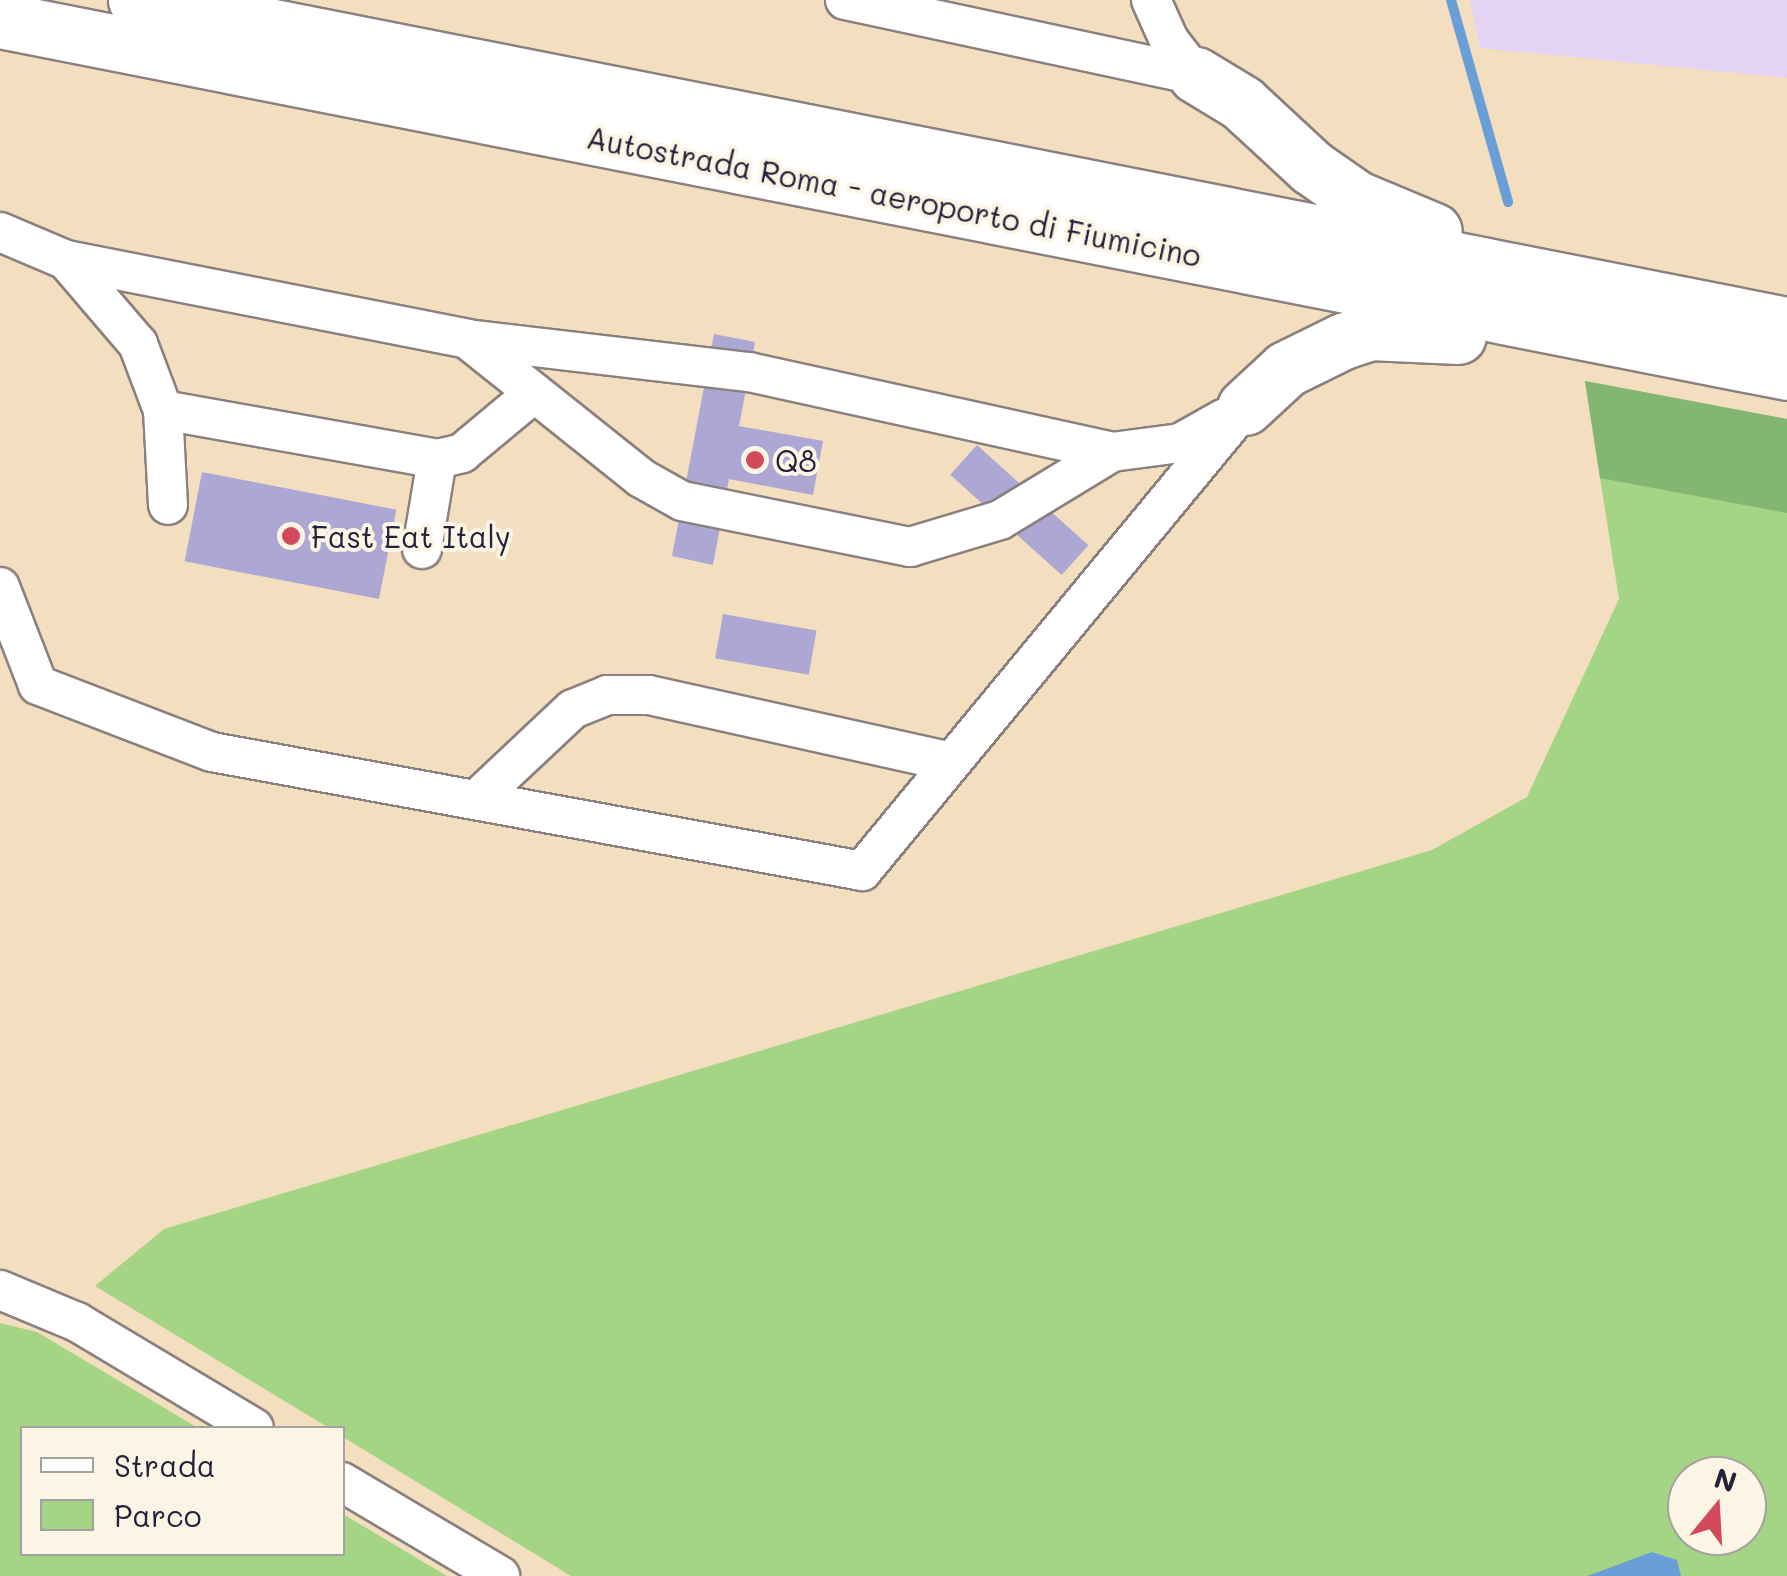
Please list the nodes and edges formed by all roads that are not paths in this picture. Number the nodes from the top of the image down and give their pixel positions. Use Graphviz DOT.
graph roads {
  1 [pos="136,0"];
  2 [pos="845,0"];
  3 [pos="1151,0"];
  4 [pos="0,20"];
  5 [pos="1196,75"];
  6 [pos="0,232"];
  7 [pos="66,260"];
  8 [pos="1606,290"];
  9 [pos="1787,325"];
  10 [pos="467,339"];
  11 [pos="1636,343"];
  12 [pos="1787,372"];
  13 [pos="534,393"];
  14 [pos="1245,408"];
  15 [pos="163,410"];
  16 [pos="1112,452"];
  17 [pos="436,459"];
  18 [pos="168,504"];
  19 [pos="422,549"];
  20 [pos="0,588"];
  21 [pos="951,762"];
  22 [pos="476,800"];
  23 [pos="0,1290"];
  24 [pos="251,1426"];
  25 [pos="345,1484"];
  26 [pos="500,1576"];
  1 -- 8 [label="highway, Autostrada Roma - aeroporto di Fiumicino"];
  2 -- 5 [label="street"];
  3 -- 5 [label="street"];
  4 -- 11 [label="highway, Autostrada Roma - aeroporto di Fiumicino"];
  5 -- 8 [label="highway"];
  6 -- 7 [label="street"];
  7 -- 10 [label="street"];
  7 -- 15 [label="street"];
  8 -- 9 [label="highway, Autostrada Roma - aeroporto di Fiumicino"];
  10 -- 13 [label="street"];
  10 -- 16 [label="street"];
  11 -- 12 [label="highway, Autostrada Roma - aeroporto di Fiumicino"];
  11 -- 14 [label="highway"];
  13 -- 16 [label="street"];
  13 -- 17 [label="street"];
  14 -- 16 [label="street"];
  14 -- 21 [label="street"];
  15 -- 17 [label="street"];
  15 -- 18 [label="street"];
  17 -- 19 [label="street"];
  20 -- 22 [label="street"];
  21 -- 22 [label="street"];
  21 -- 22 [label="street"];
  23 -- 24 [label="street"];
  25 -- 26 [label="street"];
}
